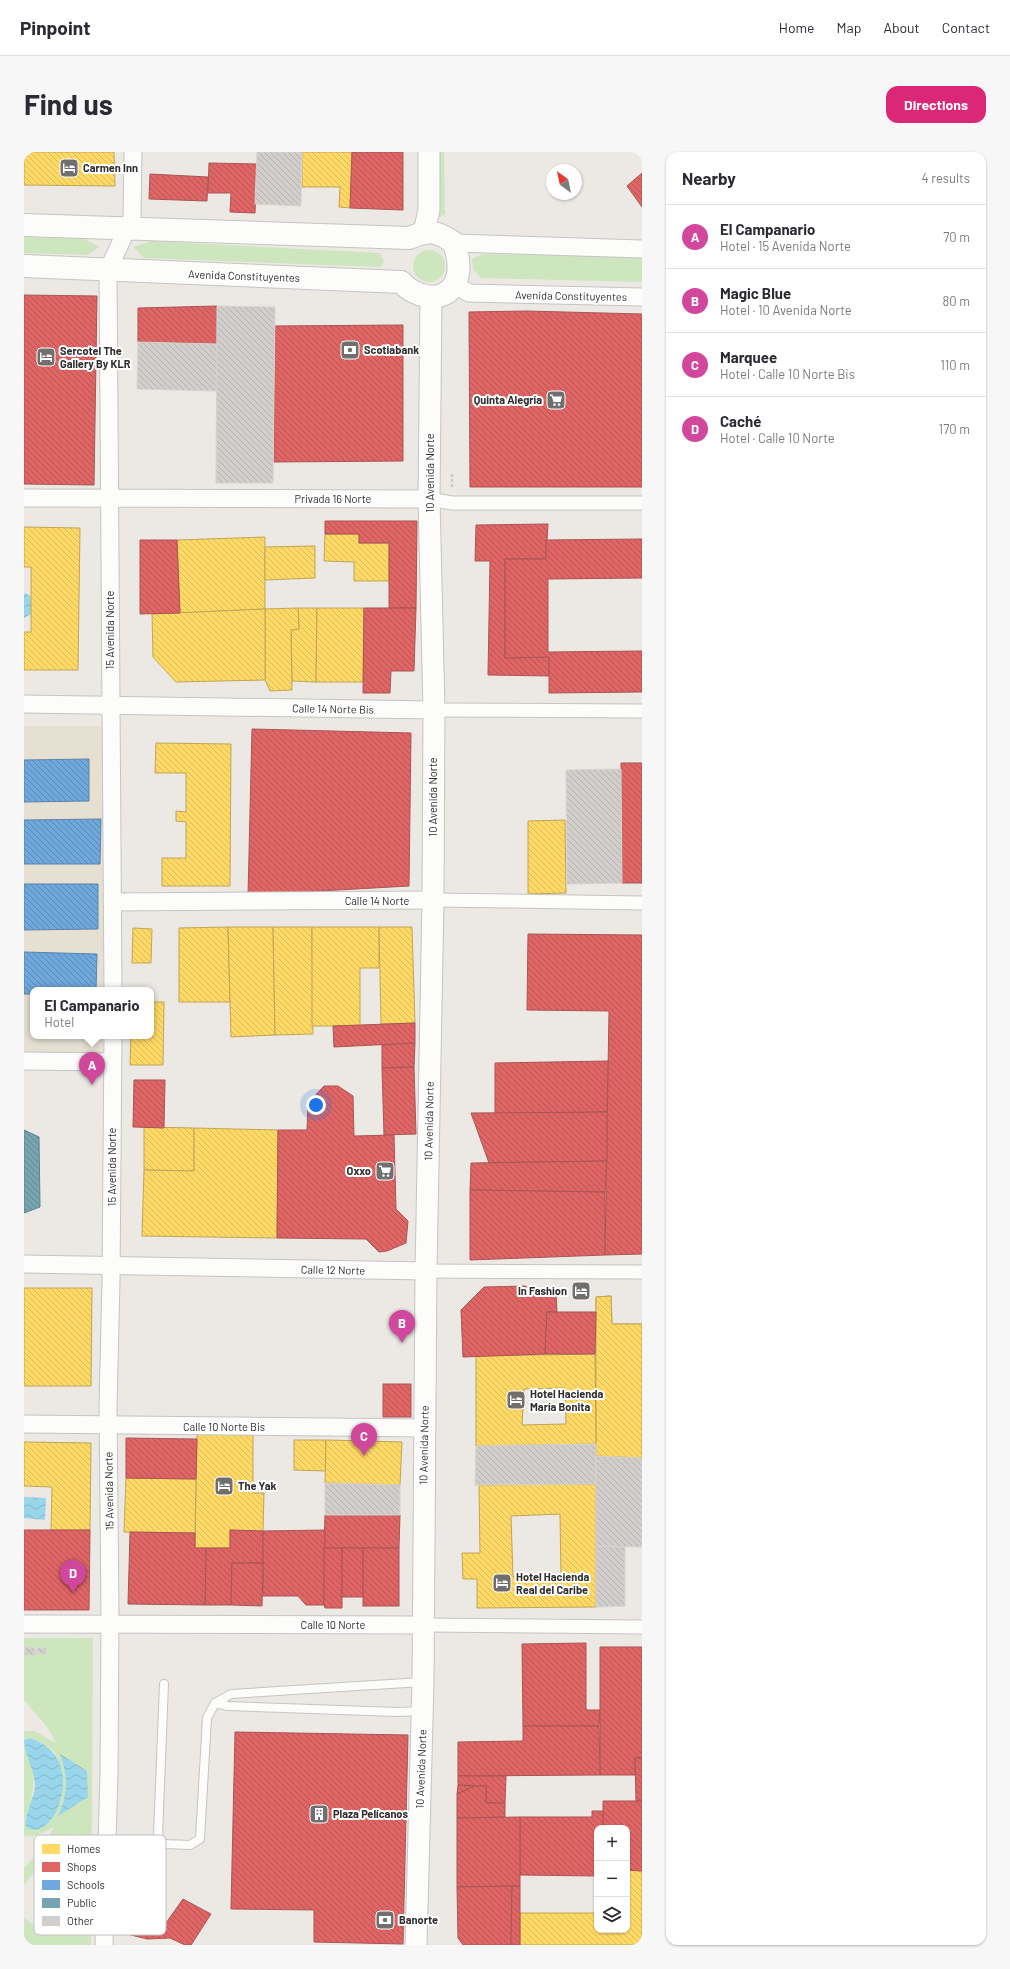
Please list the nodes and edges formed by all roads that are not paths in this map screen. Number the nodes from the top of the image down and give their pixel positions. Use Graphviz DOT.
graph roads {
  1 [pos="133,152"];
  2 [pos="429,152"];
  3 [pos="24,225"];
  4 [pos="128,229"];
  5 [pos="424,232"];
  6 [pos="454,243"];
  7 [pos="642,249"];
  8 [pos="24,266"];
  9 [pos="108,270"];
  10 [pos="455,285"];
  11 [pos="431,297"];
  12 [pos="642,297"];
  13 [pos="24,498"];
  14 [pos="110,499"];
  15 [pos="429,499"];
  16 [pos="642,503"];
  17 [pos="24,704"];
  18 [pos="110,705"];
  19 [pos="434,710"];
  20 [pos="642,712"];
  21 [pos="433,900"];
  22 [pos="113,902"];
  23 [pos="642,903"];
  24 [pos="113,987"];
  25 [pos="112,1039"];
  26 [pos="24,1061"];
  27 [pos="112,1062"];
  28 [pos="24,1264"];
  29 [pos="112,1266"];
  30 [pos="426,1271"];
  31 [pos="642,1272"];
  32 [pos="24,1424"];
  33 [pos="108,1426"];
  34 [pos="424,1428"];
  35 [pos="24,1624"];
  36 [pos="110,1625"];
  37 [pos="422,1625"];
  38 [pos="642,1627"];
  39 [pos="423,1682"];
  40 [pos="164,1684"];
  41 [pos="216,1703"];
  42 [pos="422,1711"];
  43 [pos="107,1835"];
  44 [pos="158,1835"];
  45 [pos="166,1844"];
  46 [pos="104,1935"];
  47 [pos="104,1945"];
  48 [pos="416,1945"];
  1 -- 4 [label="street"];
  2 -- 5 [label="street"];
  3 -- 4 [label="main road"];
  4 -- 5 [label="main road"];
  4 -- 9 [label="street"];
  5 -- 6 [label="main road"];
  6 -- 7 [label="street"];
  6 -- 10 [label="main road"];
  8 -- 9 [label="main road, Avenida Constituyentes"];
  9 -- 11 [label="main road, Avenida Constituyentes"];
  9 -- 14 [label="street, 15 Avenida Norte"];
  10 -- 11 [label="main road"];
  10 -- 12 [label="street, Avenida Constituyentes"];
  11 -- 15 [label="street, 10 Avenida Norte"];
  13 -- 14 [label="street, Privada 16 Norte"];
  14 -- 15 [label="street, Privada 16 Norte"];
  14 -- 18 [label="street, 15 Avenida Norte"];
  15 -- 16 [label="street, Privada 16 Norte"];
  15 -- 19 [label="street, 10 Avenida Norte"];
  17 -- 18 [label="street, Calle 14 Norte Bis"];
  18 -- 19 [label="street, Calle 14 Norte Bis"];
  18 -- 22 [label="street, 15 Avenida Norte"];
  19 -- 20 [label="street, Calle 14 Norte Bis"];
  19 -- 21 [label="street, 10 Avenida Norte"];
  21 -- 22 [label="street, Calle 14 Norte"];
  21 -- 23 [label="street, Calle 14 Norte"];
  21 -- 30 [label="street, 10 Avenida Norte"];
  22 -- 24 [label="street, 15 Avenida Norte"];
  25 -- 27 [label="street, 15 Avenida Norte"];
  26 -- 27 [label="street"];
  27 -- 29 [label="street, 15 Avenida Norte"];
  28 -- 29 [label="street, Calle 12 Norte"];
  29 -- 30 [label="street, Calle 12 Norte"];
  29 -- 33 [label="street, 15 Avenida Norte"];
  30 -- 31 [label="street, Calle 12 Norte"];
  30 -- 34 [label="street, 10 Avenida Norte"];
  32 -- 33 [label="street, Calle 10 Norte Bis"];
  33 -- 34 [label="street, Calle 10 Norte Bis"];
  33 -- 36 [label="street, 15 Avenida Norte"];
  34 -- 37 [label="street, 10 Avenida Norte"];
  35 -- 36 [label="street, Calle 10 Norte"];
  36 -- 37 [label="street, Calle 10 Norte"];
  36 -- 43 [label="street, 15 Avenida Norte"];
  37 -- 38 [label="street, Calle 10 Norte"];
  37 -- 39 [label="street, 10 Avenida Norte"];
  39 -- 41 [label="lane"];
  39 -- 42 [label="street, 10 Avenida Norte"];
  40 -- 44 [label="lane"];
  41 -- 42 [label="lane"];
  41 -- 45 [label="lane"];
  42 -- 48 [label="street, 10 Avenida Norte"];
  46 -- 47 [label="street, 15 Avenida Norte"];
}
